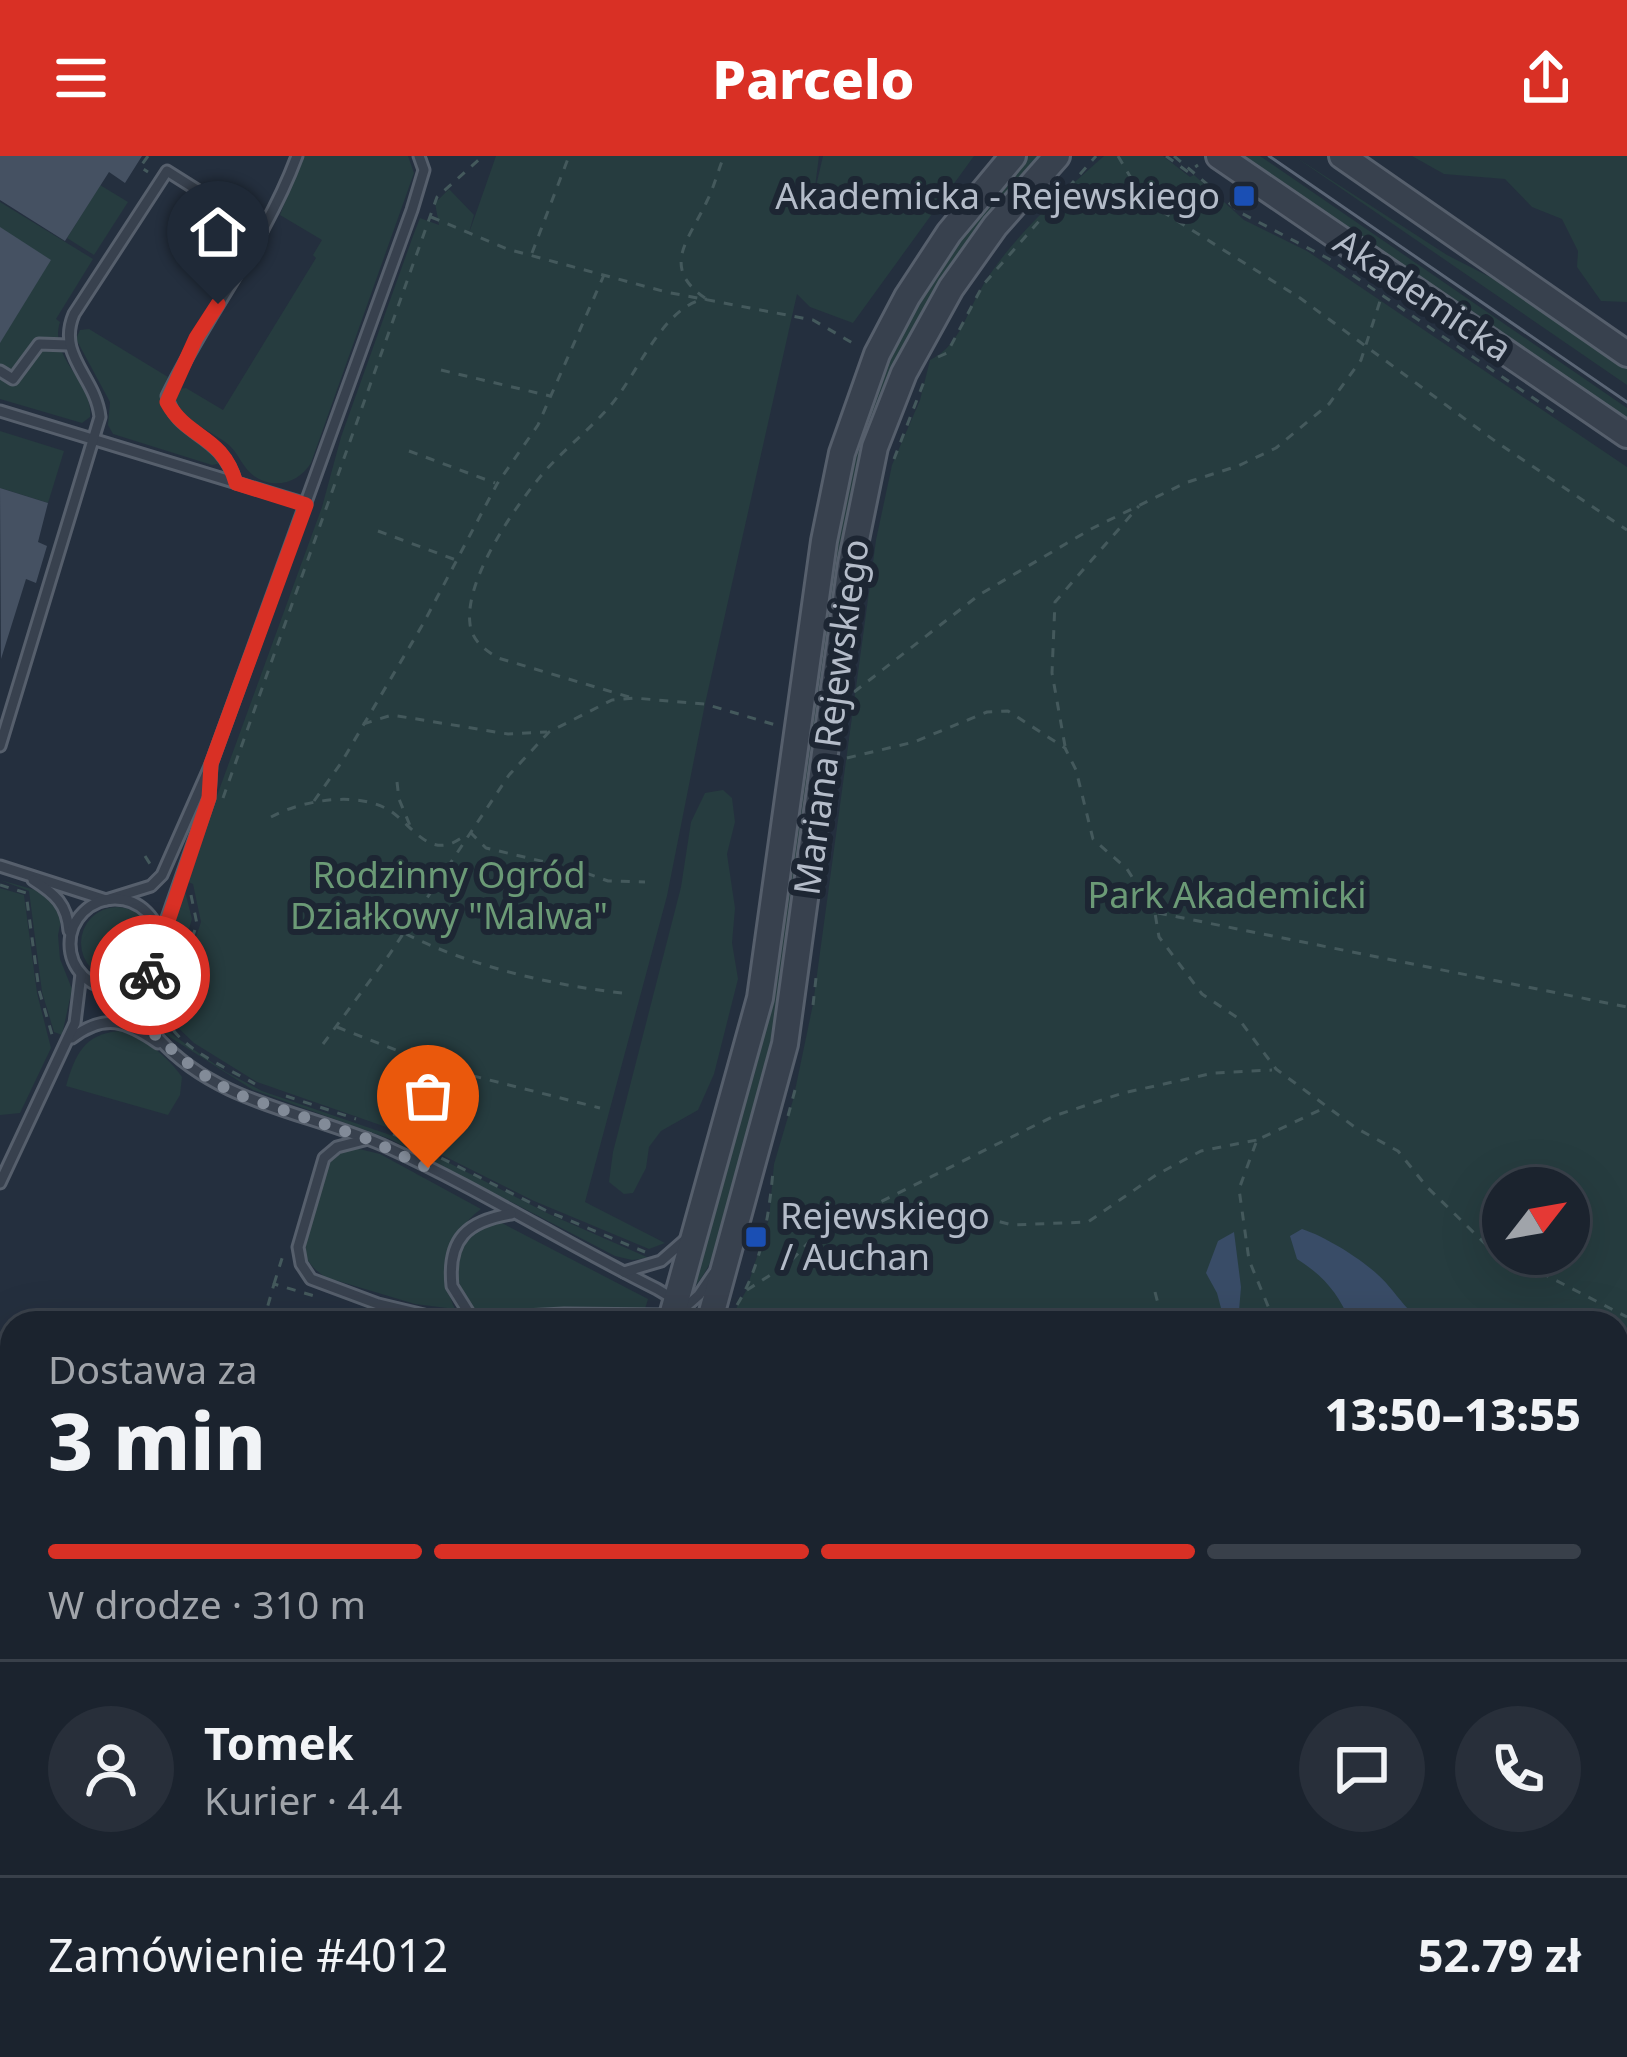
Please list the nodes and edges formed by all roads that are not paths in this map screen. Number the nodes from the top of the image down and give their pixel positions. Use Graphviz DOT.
graph roads {
  1 [pos="297,156"];
  2 [pos="419,156"];
  3 [pos="1013,156"];
  4 [pos="1057,156"];
  5 [pos="1342,156"];
  6 [pos="1209,161"];
  7 [pos="262,231"];
  8 [pos="68,344"];
  9 [pos="1627,354"];
  10 [pos="0,371"];
  11 [pos="0,411"];
  12 [pos="1627,435"];
  13 [pos="91,440"];
  14 [pos="236,483"];
  15 [pos="306,505"];
  16 [pos="0,746"];
  17 [pos="211,764"];
  18 [pos="0,866"];
  19 [pos="18,872"];
  20 [pos="106,900"];
  21 [pos="160,938"];
  22 [pos="70,940"];
  23 [pos="151,972"];
  24 [pos="81,974"];
  25 [pos="66,1043"];
  26 [pos="187,1063"];
  27 [pos="368,1139"];
  28 [pos="0,1183"];
  29 [pos="512,1214"];
  30 [pos="693,1232"];
  31 [pos="730,1240"];
  32 [pos="624,1273"];
  33 [pos="406,1311"];
  34 [pos="468,1311"];
  35 [pos="675,1311"];
  36 [pos="680,1311"];
  37 [pos="682,1311"];
  38 [pos="712,1311"];
  1 -- 7 [label="lane"];
  2 -- 15 [label="lane"];
  3 -- 30 [label="street, Mariana Rejewskiego"];
  4 -- 31 [label="street, Mariana Rejewskiego"];
  5 -- 9 [label="street, Akademicka"];
  6 -- 12 [label="street, Akademicka"];
  7 -- 8 [label="lane"];
  7 -- 14 [label="lane"];
  8 -- 10 [label="lane"];
  8 -- 13 [label="lane"];
  11 -- 13 [label="lane"];
  13 -- 14 [label="lane"];
  13 -- 16 [label="lane"];
  14 -- 15 [label="lane"];
  15 -- 17 [label="lane"];
  17 -- 20 [label="lane"];
  17 -- 21 [label="lane"];
  18 -- 19 [label="lane"];
  19 -- 20 [label="lane"];
  19 -- 22 [label="lane"];
  20 -- 21 [label="lane"];
  20 -- 22 [label="lane"];
  21 -- 23 [label="lane"];
  22 -- 24 [label="lane"];
  23 -- 24 [label="lane"];
  23 -- 26 [label="lane"];
  24 -- 25 [label="lane"];
  25 -- 26 [label="lane"];
  25 -- 28 [label="lane"];
  26 -- 27 [label="lane"];
  27 -- 29 [label="lane"];
  27 -- 33 [label="lane"];
  29 -- 32 [label="lane"];
  29 -- 34 [label="lane"];
  30 -- 32 [label="lane"];
  30 -- 36 [label="street, Mariana Rejewskiego"];
  31 -- 37 [label="lane"];
  31 -- 38 [label="street, Mariana Rejewskiego"];
  32 -- 35 [label="lane"];
}
